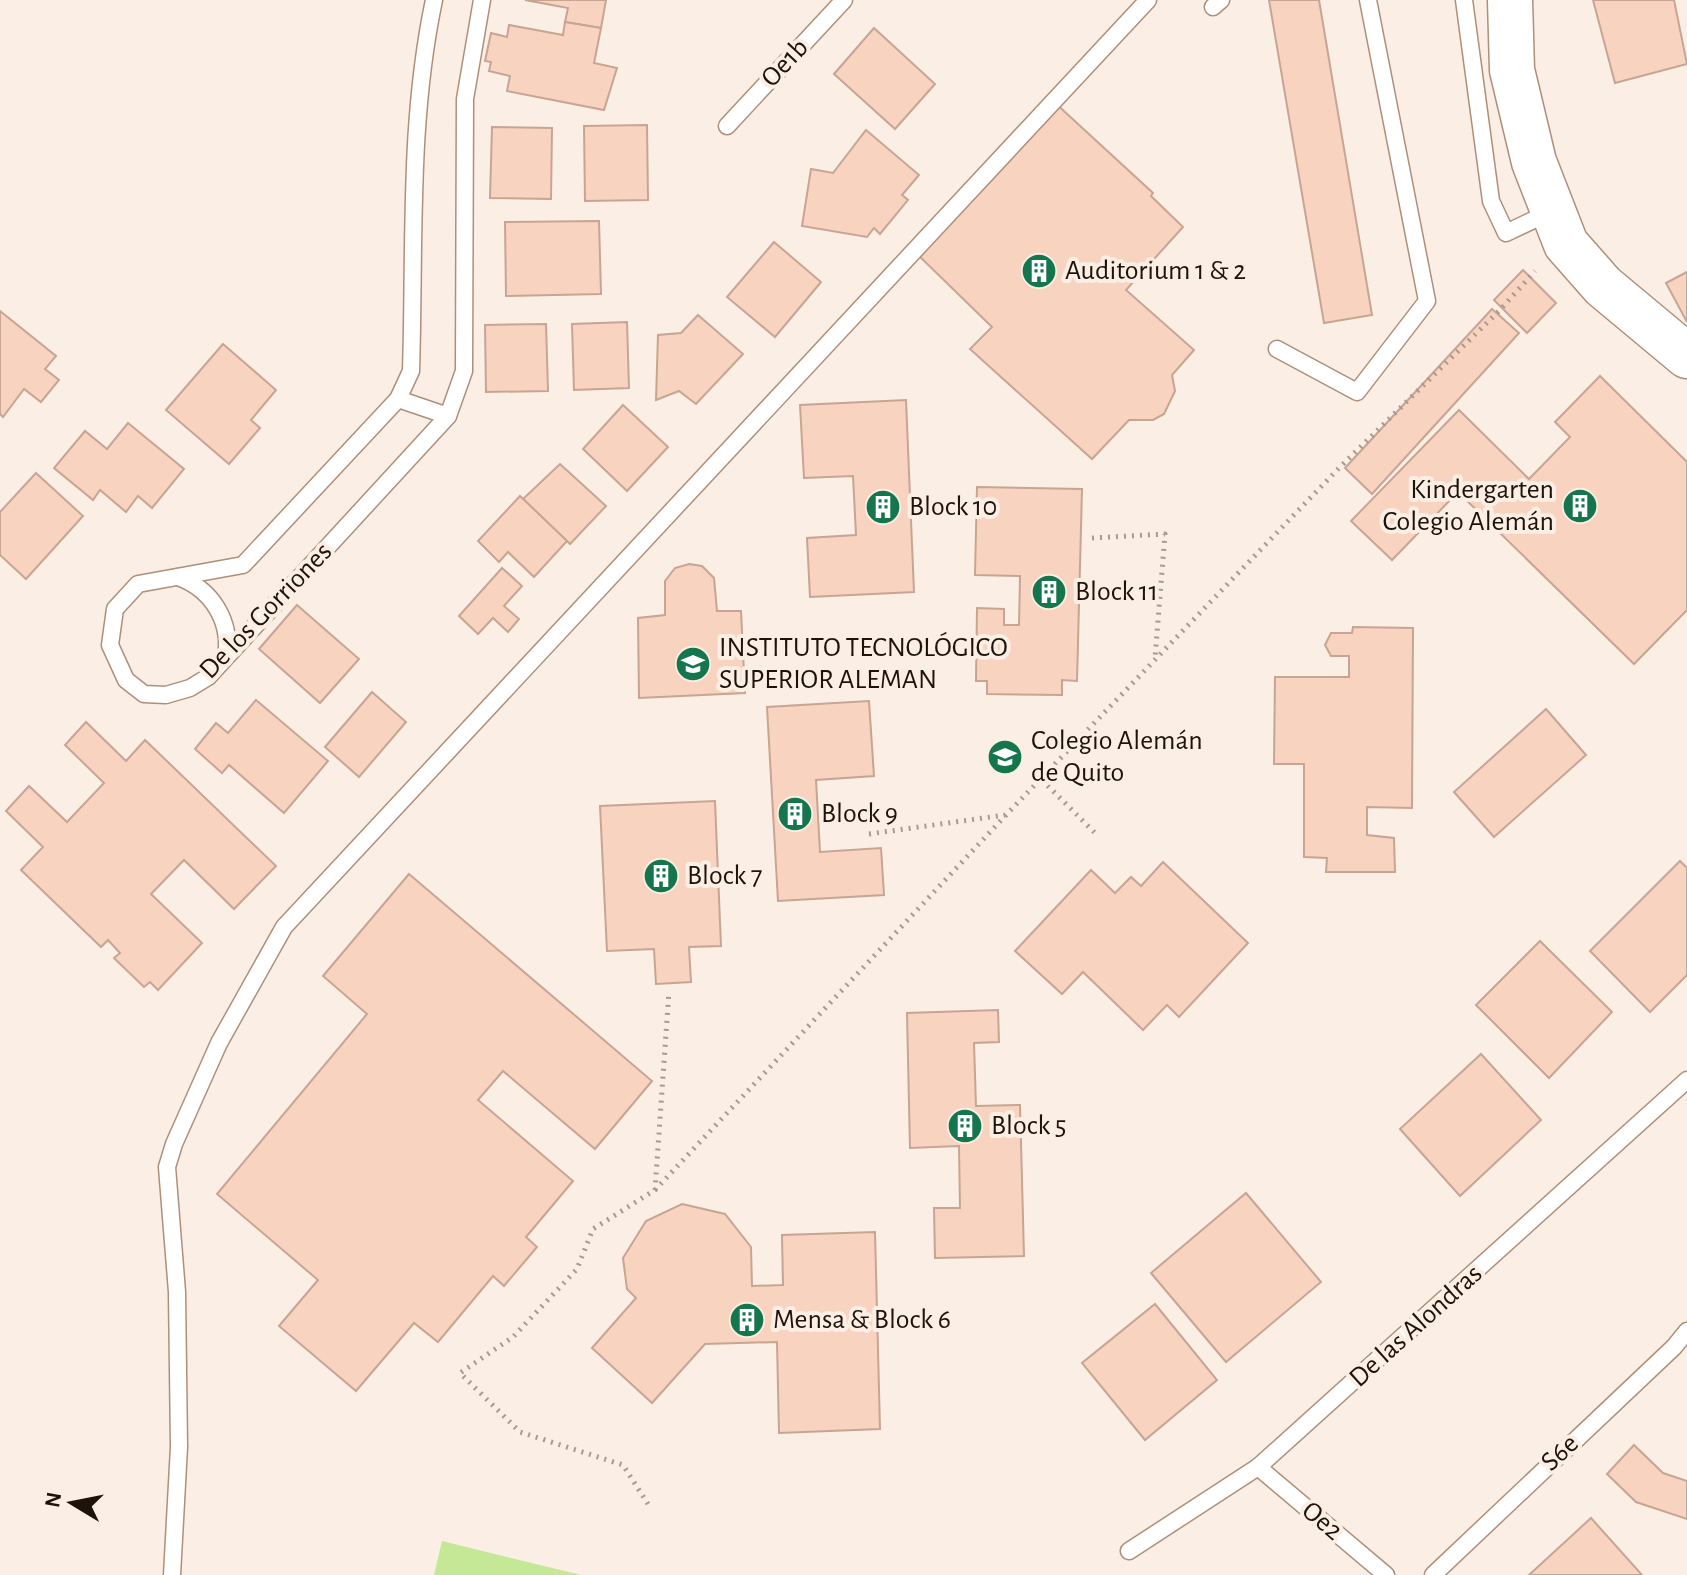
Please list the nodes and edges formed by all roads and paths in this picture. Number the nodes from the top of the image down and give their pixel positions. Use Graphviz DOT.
graph roads {
  1 [pos="434,0"];
  2 [pos="482,0"];
  3 [pos="844,0"];
  4 [pos="1148,0"];
  5 [pos="1368,0"];
  6 [pos="1464,0"];
  7 [pos="1510,0"];
  8 [pos="727,126"];
  9 [pos="1550,211"];
  10 [pos="1538,267"];
  11 [pos="1277,349"];
  12 [pos="1687,356"];
  13 [pos="398,399"];
  14 [pos="448,416"];
  15 [pos="1092,538"];
  16 [pos="175,576"];
  17 [pos="226,657"];
  18 [pos="1155,659"];
  19 [pos="1042,780"];
  20 [pos="1006,815"];
  21 [pos="1095,833"];
  22 [pos="869,834"];
  23 [pos="669,991"];
  24 [pos="1687,1080"];
  25 [pos="655,1190"];
  26 [pos="1687,1331"];
  27 [pos="1258,1467"];
  28 [pos="648,1504"];
  29 [pos="1129,1551"];
  30 [pos="172,1575"];
  31 [pos="1386,1575"];
  32 [pos="1433,1575"];
  1 -- 13 [label="lane, De los Gorriones"];
  2 -- 14 [label="lane, De los Gorriones"];
  3 -- 8 [label="lane, Oe1b"];
  4 -- 30 [label="lane"];
  5 -- 11 [label="lane"];
  6 -- 9 [label="lane"];
  7 -- 9 [label="street"];
  9 -- 12 [label="street"];
  10 -- 18 [label="path"];
  13 -- 14 [label="lane"];
  13 -- 16 [label="lane, De los Gorriones"];
  14 -- 17 [label="lane, De los Gorriones"];
  15 -- 18 [label="path"];
  16 -- 17 [label="lane"];
  16 -- 17 [label="lane, De los Gorriones"];
  18 -- 19 [label="path"];
  19 -- 20 [label="path"];
  19 -- 21 [label="path"];
  20 -- 22 [label="path"];
  20 -- 25 [label="path"];
  23 -- 25 [label="path"];
  24 -- 27 [label="lane, De las Alondras"];
  25 -- 28 [label="path"];
  26 -- 32 [label="lane, S6e"];
  27 -- 29 [label="lane, De las Alondras"];
  27 -- 31 [label="lane, Oe2"];
}
